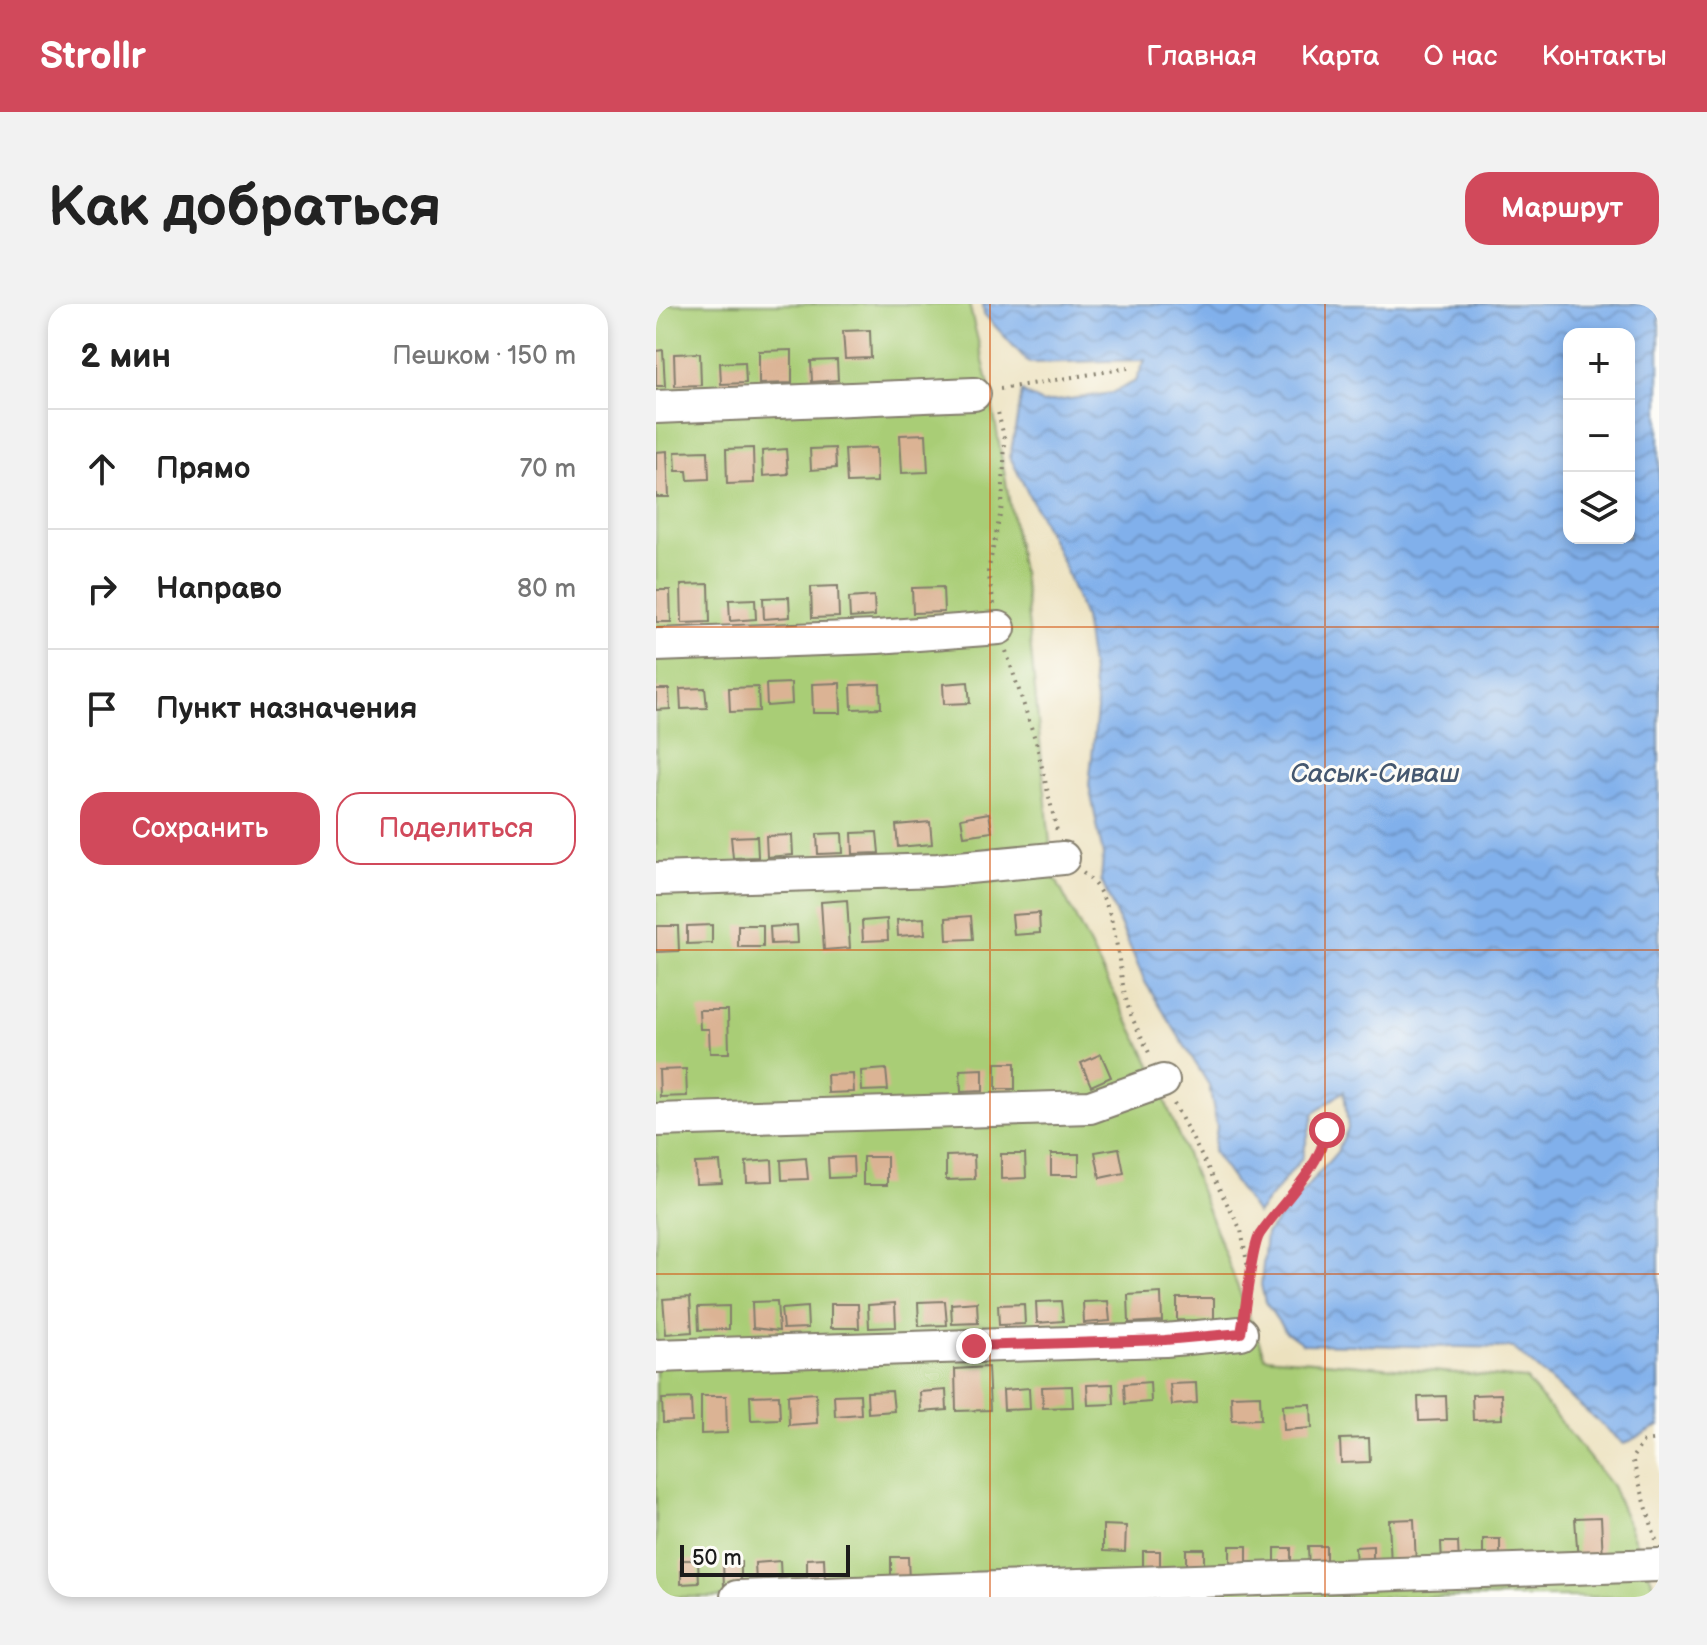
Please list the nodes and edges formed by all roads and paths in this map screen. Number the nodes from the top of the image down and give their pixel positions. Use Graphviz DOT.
graph roads {
  1 [pos="1128,368"];
  2 [pos="974,394"];
  3 [pos="656,407"];
  4 [pos="999,628"];
  5 [pos="656,645"];
  6 [pos="1063,858"];
  7 [pos="656,879"];
  8 [pos="1163,1081"];
  9 [pos="1331,1112"];
  10 [pos="656,1120"];
  11 [pos="1241,1333"];
  12 [pos="656,1356"];
  13 [pos="1659,1440"];
  14 [pos="1659,1549"];
  15 [pos="1659,1565"];
  16 [pos="737,1597"];
  1 -- 2 [label="path"];
  2 -- 3 [label="lane"];
  4 -- 5 [label="lane"];
  6 -- 7 [label="lane"];
  8 -- 10 [label="lane"];
  9 -- 11 [label="path"];
  11 -- 12 [label="lane"];
  13 -- 14 [label="path"];
  15 -- 16 [label="lane"];
}
